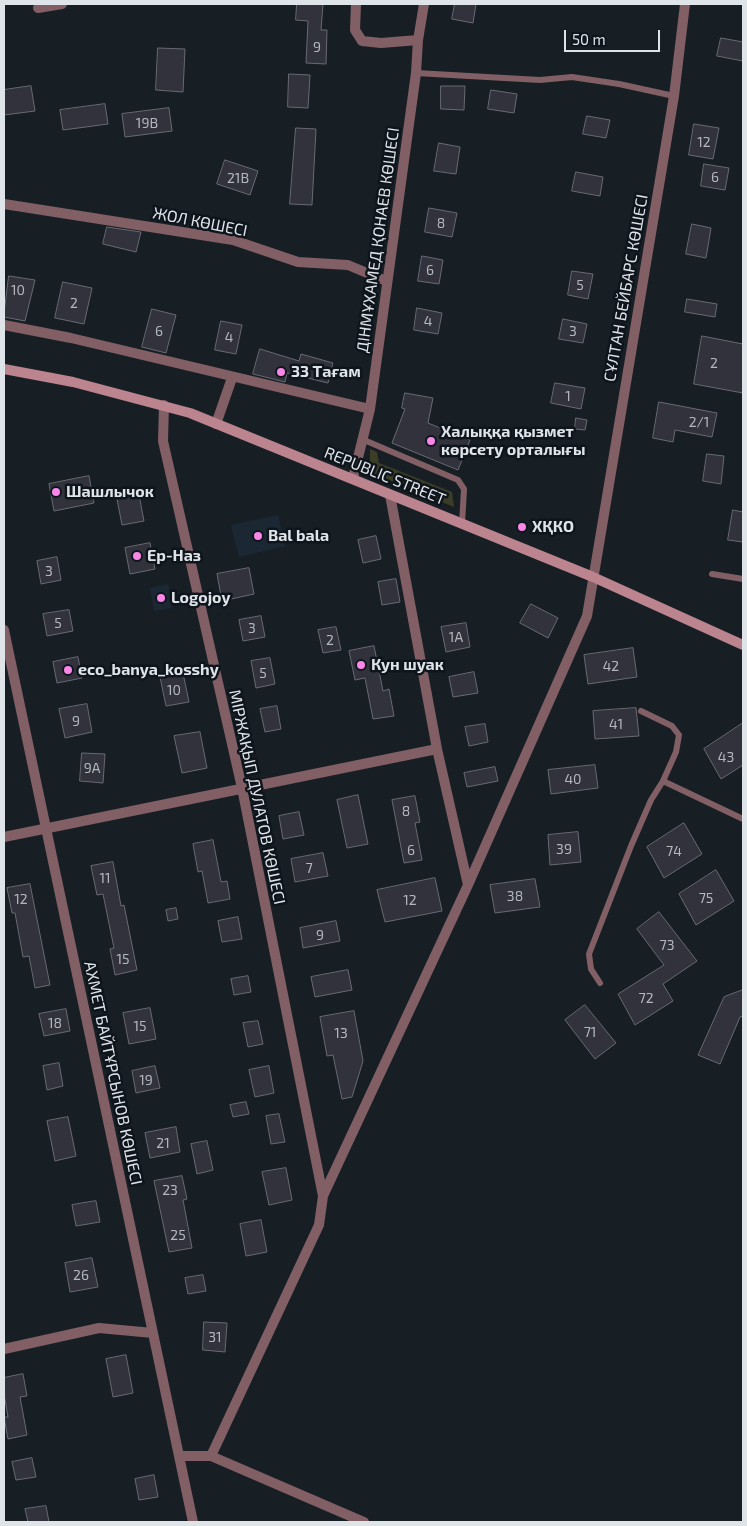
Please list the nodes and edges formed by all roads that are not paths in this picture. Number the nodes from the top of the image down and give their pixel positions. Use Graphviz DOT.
graph roads {
  1 [pos="62,4"];
  2 [pos="356,4"];
  3 [pos="424,4"];
  4 [pos="686,4"];
  5 [pos="38,8"];
  6 [pos="418,40"];
  7 [pos="416,73"];
  8 [pos="674,96"];
  9 [pos="4,204"];
  10 [pos="386,281"];
  11 [pos="4,325"];
  12 [pos="4,369"];
  13 [pos="232,378"];
  14 [pos="164,405"];
  15 [pos="370,409"];
  16 [pos="216,424"];
  17 [pos="364,440"];
  18 [pos="353,478"];
  19 [pos="390,494"];
  20 [pos="462,524"];
  21 [pos="712,574"];
  22 [pos="593,577"];
  23 [pos="743,579"];
  24 [pos="4,630"];
  25 [pos="743,645"];
  26 [pos="641,711"];
  27 [pos="438,749"];
  28 [pos="664,781"];
  29 [pos="242,788"];
  30 [pos="743,819"];
  31 [pos="46,830"];
  32 [pos="4,837"];
  33 [pos="468,885"];
  34 [pos="600,983"];
  35 [pos="323,1196"];
  36 [pos="153,1333"];
  37 [pos="4,1349"];
  38 [pos="179,1456"];
  39 [pos="211,1456"];
  40 [pos="193,1522"];
  41 [pos="364,1522"];
  1 -- 5 [label="street"];
  2 -- 6 [label="street"];
  3 -- 6 [label="street, ДІНМҰХАМЕД ҚОНАЕВ КӨШЕСІ"];
  4 -- 8 [label="street, СҰЛТАН БЕЙБАРС КӨШЕСІ"];
  6 -- 7 [label="street, ДІНМҰХАМЕД ҚОНАЕВ КӨШЕСІ"];
  7 -- 8 [label="lane"];
  7 -- 10 [label="street, ДІНМҰХАМЕД ҚОНАЕВ КӨШЕСІ"];
  8 -- 22 [label="street, СҰЛТАН БЕЙБАРС КӨШЕСІ"];
  9 -- 10 [label="street, ЖОЛ КӨШЕСІ"];
  10 -- 15 [label="street, ДІНМҰХАМЕД ҚОНАЕВ КӨШЕСІ"];
  11 -- 13 [label="street"];
  12 -- 14 [label="main road, REPUBLIC STREET"];
  13 -- 15 [label="street"];
  13 -- 16 [label="street"];
  14 -- 16 [label="main road, REPUBLIC STREET"];
  14 -- 29 [label="street, МІРЖАҚЫП ДУЛАТОВ КӨШЕСІ"];
  15 -- 17 [label="street, ДІНМҰХАМЕД ҚОНАЕВ КӨШЕСІ"];
  16 -- 18 [label="main road, REPUBLIC STREET"];
  17 -- 18 [label="street, ДІНМҰХАМЕД ҚОНАЕВ КӨШЕСІ"];
  17 -- 20 [label="lane"];
  18 -- 19 [label="main road, REPUBLIC STREET"];
  19 -- 20 [label="main road, REPUBLIC STREET"];
  19 -- 27 [label="street"];
  20 -- 22 [label="main road, REPUBLIC STREET"];
  21 -- 23 [label="lane"];
  22 -- 25 [label="main road, REPUBLIC STREET"];
  22 -- 33 [label="street, СҰЛТАН БЕЙБАРС КӨШЕСІ"];
  24 -- 31 [label="street, АХМЕТ БАЙТҰРСЫНОВ КӨШЕСІ"];
  26 -- 28 [label="lane"];
  27 -- 29 [label="street"];
  27 -- 33 [label="street"];
  28 -- 30 [label="lane"];
  28 -- 34 [label="lane"];
  29 -- 31 [label="street"];
  29 -- 35 [label="street, МІРЖАҚЫП ДУЛАТОВ КӨШЕСІ"];
  31 -- 32 [label="street"];
  31 -- 36 [label="street, АХМЕТ БАЙТҰРСЫНОВ КӨШЕСІ"];
  33 -- 35 [label="street, СҰЛТАН БЕЙБАРС КӨШЕСІ"];
  35 -- 39 [label="street"];
  36 -- 37 [label="street"];
  36 -- 38 [label="street, АХМЕТ БАЙТҰРСЫНОВ КӨШЕСІ"];
  38 -- 39 [label="street"];
  38 -- 40 [label="street, АХМЕТ БАЙТҰРСЫНОВ КӨШЕСІ"];
  39 -- 41 [label="street"];
}
